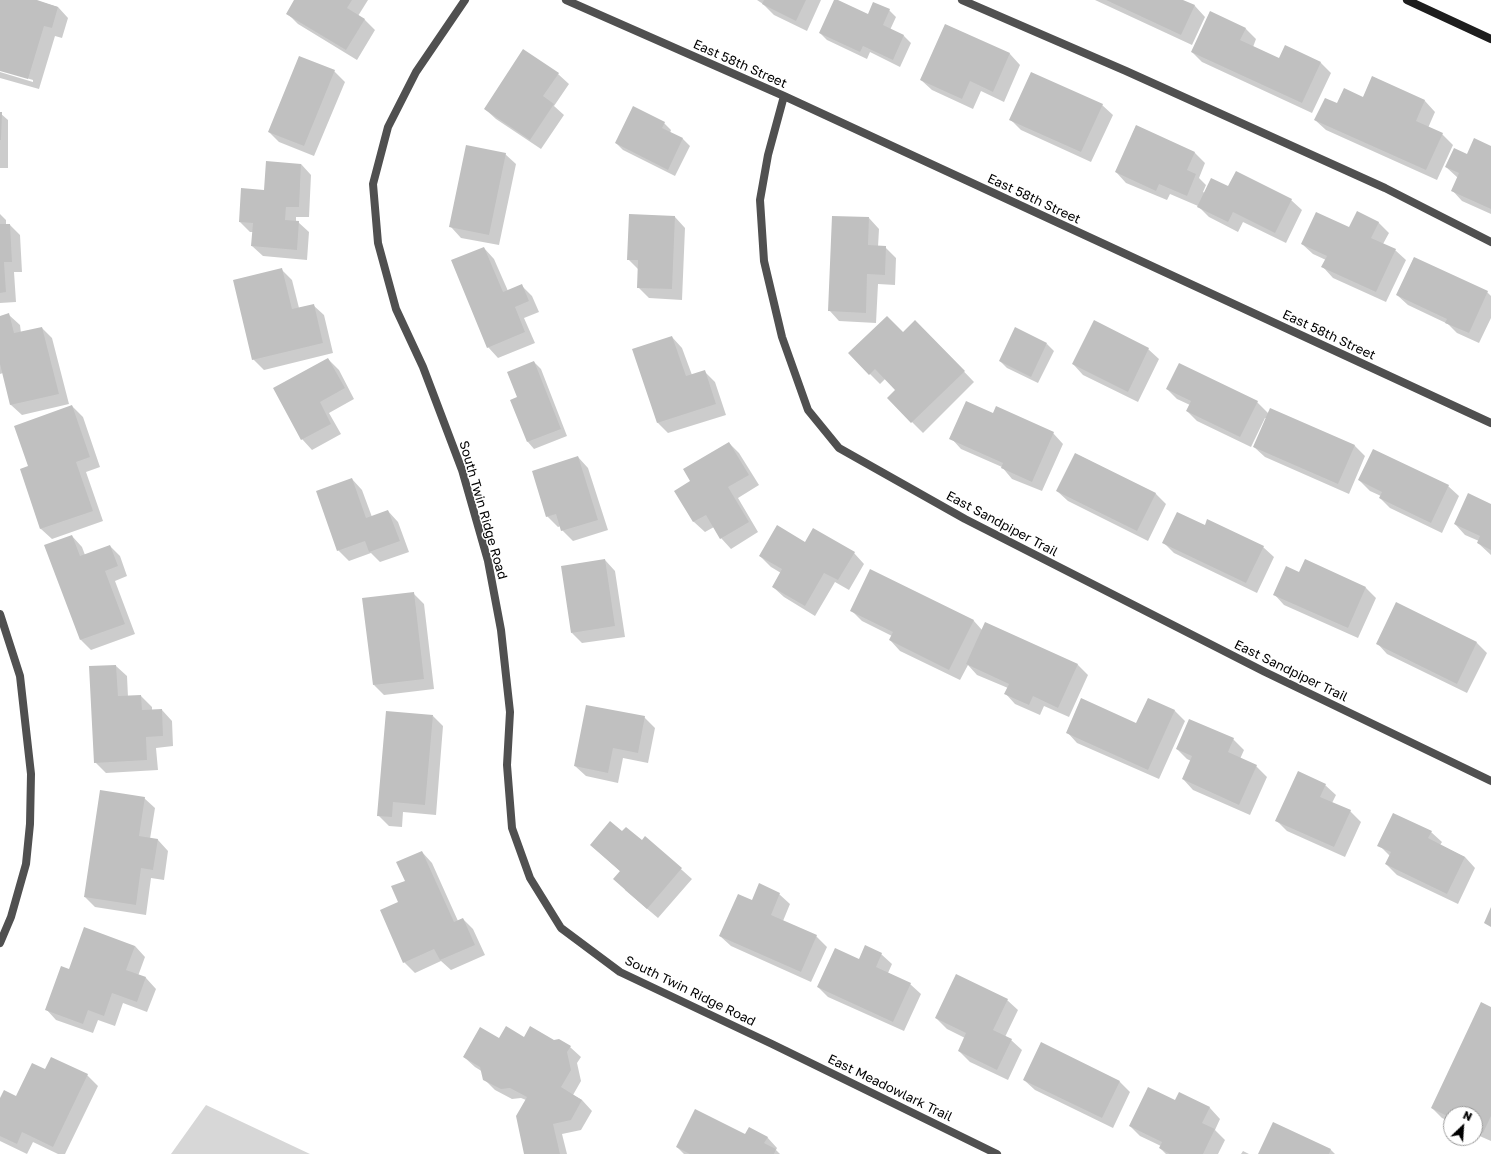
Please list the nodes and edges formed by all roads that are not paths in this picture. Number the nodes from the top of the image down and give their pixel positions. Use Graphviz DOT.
graph roads {
  1 [pos="464,0"];
  2 [pos="566,0"];
  3 [pos="962,0"];
  4 [pos="1408,0"];
  5 [pos="1491,39"];
  6 [pos="784,96"];
  7 [pos="1491,242"];
  8 [pos="1491,423"];
  9 [pos="0,614"];
  10 [pos="1491,781"];
  11 [pos="0,943"];
  12 [pos="772,1044"];
  13 [pos="997,1154"];
  1 -- 12 [label="street, South Twin Ridge Road"];
  2 -- 6 [label="street, East 58th Street"];
  3 -- 7 [label="street"];
  4 -- 5 [label="main road"];
  6 -- 8 [label="street, East 58th Street"];
  6 -- 10 [label="street, East Sandpiper Trail"];
  9 -- 11 [label="street"];
  12 -- 13 [label="street, East Meadowlark Trail"];
}
